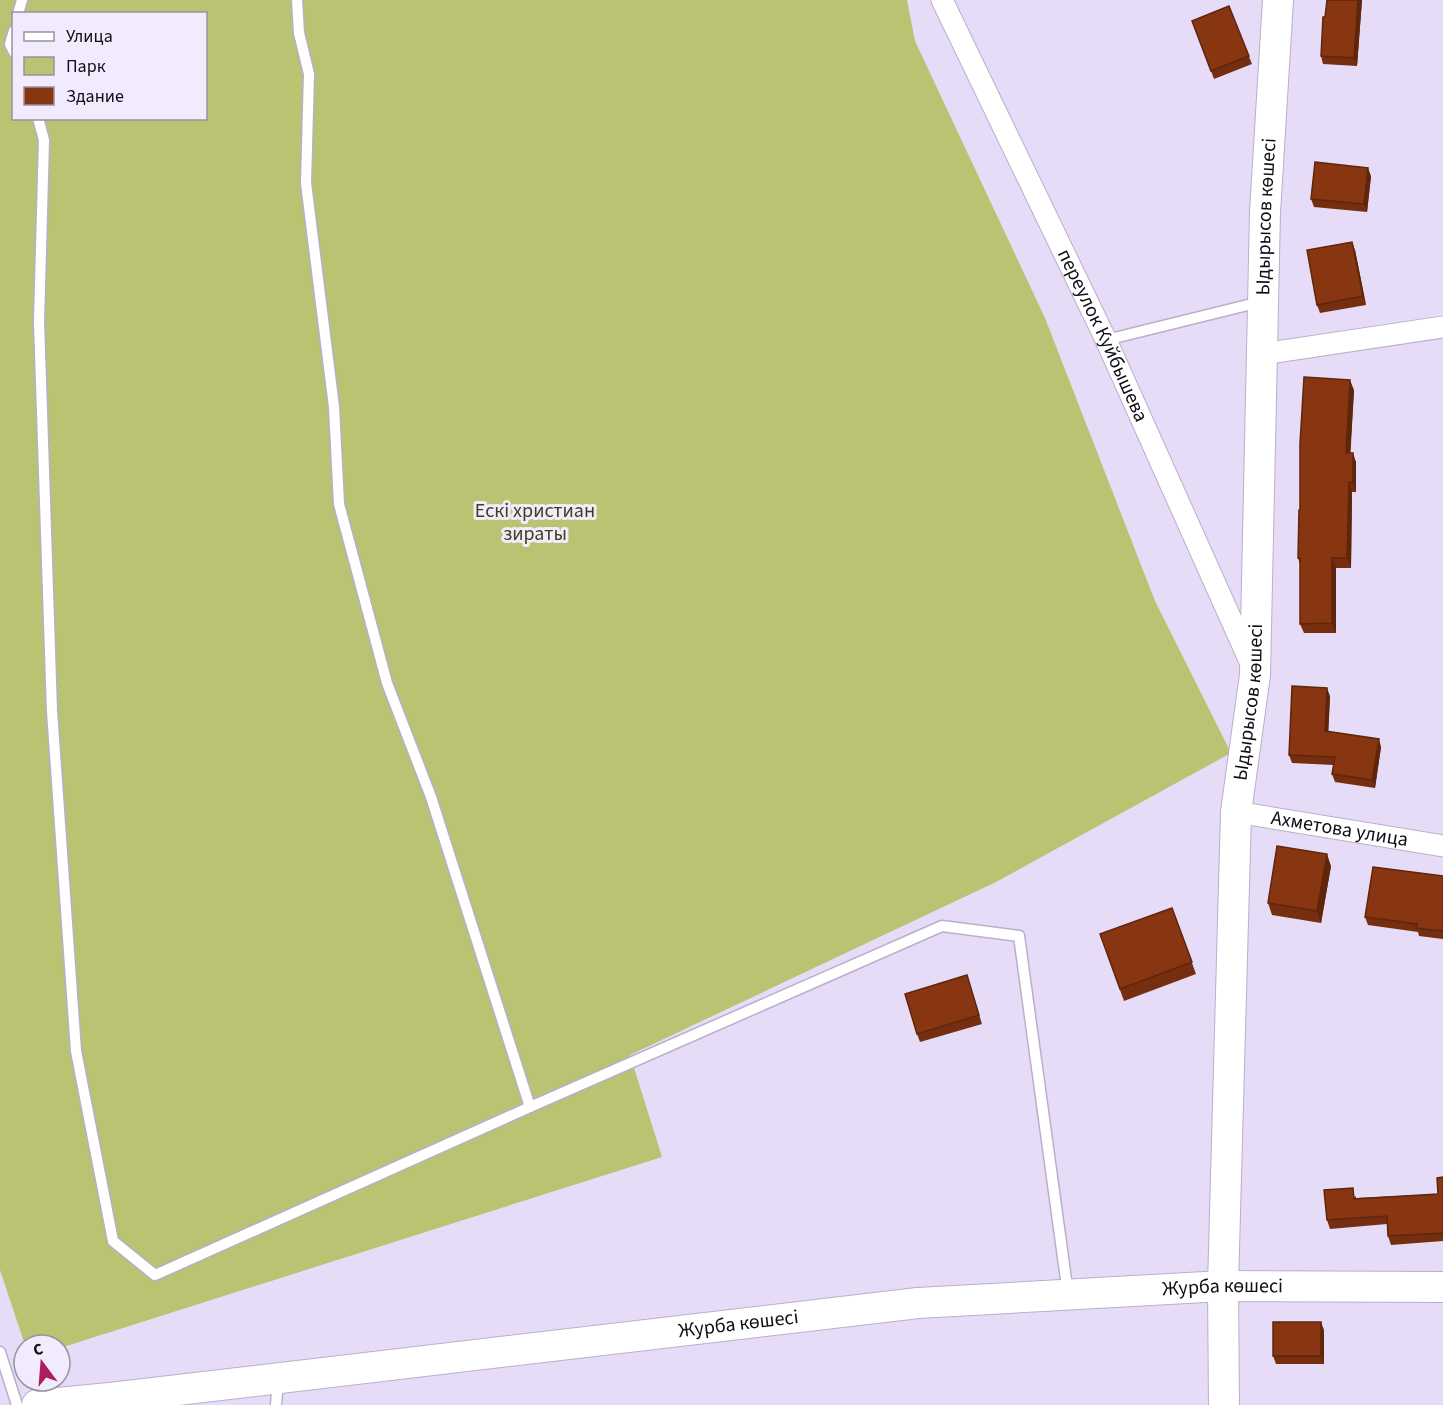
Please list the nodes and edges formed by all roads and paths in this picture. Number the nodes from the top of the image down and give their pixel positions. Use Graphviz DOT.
graph roads {
  1 [pos="297,0"];
  2 [pos="942,0"];
  3 [pos="1278,0"];
  4 [pos="39,120"];
  5 [pos="1263,301"];
  6 [pos="1443,327"];
  7 [pos="1106,340"];
  8 [pos="1262,354"];
  9 [pos="1256,675"];
  10 [pos="1236,812"];
  11 [pos="1443,846"];
  12 [pos="530,1107"];
  13 [pos="1223,1286"];
  14 [pos="1443,1287"];
  15 [pos="1068,1294"];
  16 [pos="0,1352"];
  17 [pos="277,1391"];
  18 [pos="17,1405"];
  19 [pos="37,1405"];
  20 [pos="1224,1405"];
  1 -- 12 [label="lane"];
  2 -- 7 [label="street, переулок Куйбышева"];
  3 -- 5 [label="street, Ыдырысов көшесі"];
  4 -- 12 [label="lane"];
  5 -- 7 [label="lane"];
  5 -- 8 [label="street, Ыдырысов көшесі"];
  6 -- 8 [label="street"];
  7 -- 9 [label="street, переулок Куйбышева"];
  8 -- 9 [label="street, Ыдырысов көшесі"];
  9 -- 10 [label="street, Ыдырысов көшесі"];
  10 -- 11 [label="street, Ахметова улица"];
  10 -- 13 [label="street, Ыдырысов көшесі"];
  12 -- 15 [label="lane"];
  13 -- 14 [label="street, Журба көшесі"];
  13 -- 15 [label="street, Журба көшесі"];
  13 -- 20 [label="street, Ыдырысов көшесі"];
  15 -- 17 [label="street, Журба көшесі"];
  16 -- 18 [label="lane"];
  17 -- 19 [label="street, Журба көшесі"];
}
